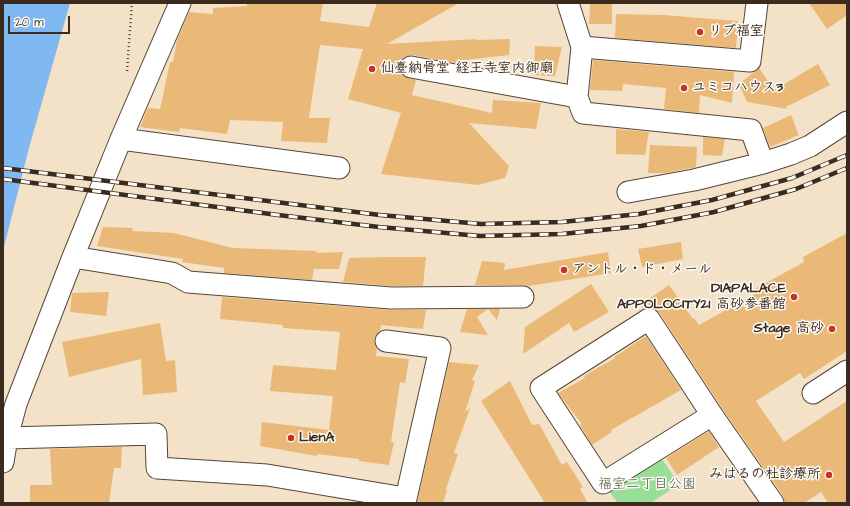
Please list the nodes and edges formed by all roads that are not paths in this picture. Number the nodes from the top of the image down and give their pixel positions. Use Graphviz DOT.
graph roads {
  1 [pos="180,3"];
  2 [pos="568,3"];
  3 [pos="757,3"];
  4 [pos="582,47"];
  5 [pos="411,67"];
  6 [pos="577,97"];
  7 [pos="847,122"];
  8 [pos="121,139"];
  9 [pos="763,162"];
  10 [pos="339,168"];
  11 [pos="628,192"];
  12 [pos="73,257"];
  13 [pos="523,298"];
  14 [pos="386,341"];
  15 [pos="847,372"];
  16 [pos="813,393"];
  17 [pos="712,415"];
  18 [pos="7,438"];
  19 [pos="3,462"];
  20 [pos="405,501"];
  21 [pos="773,503"];
  1 -- 8 [label="street"];
  2 -- 4 [label="street"];
  3 -- 4 [label="street"];
  4 -- 6 [label="street"];
  5 -- 6 [label="street"];
  6 -- 9 [label="street"];
  7 -- 9 [label="street"];
  8 -- 10 [label="street"];
  8 -- 12 [label="street"];
  9 -- 11 [label="street"];
  12 -- 13 [label="street"];
  12 -- 18 [label="street"];
  14 -- 20 [label="street"];
  15 -- 16 [label="street"];
  17 -- 17 [label="street"];
  17 -- 21 [label="street"];
  18 -- 19 [label="street"];
  18 -- 20 [label="street"];
}
